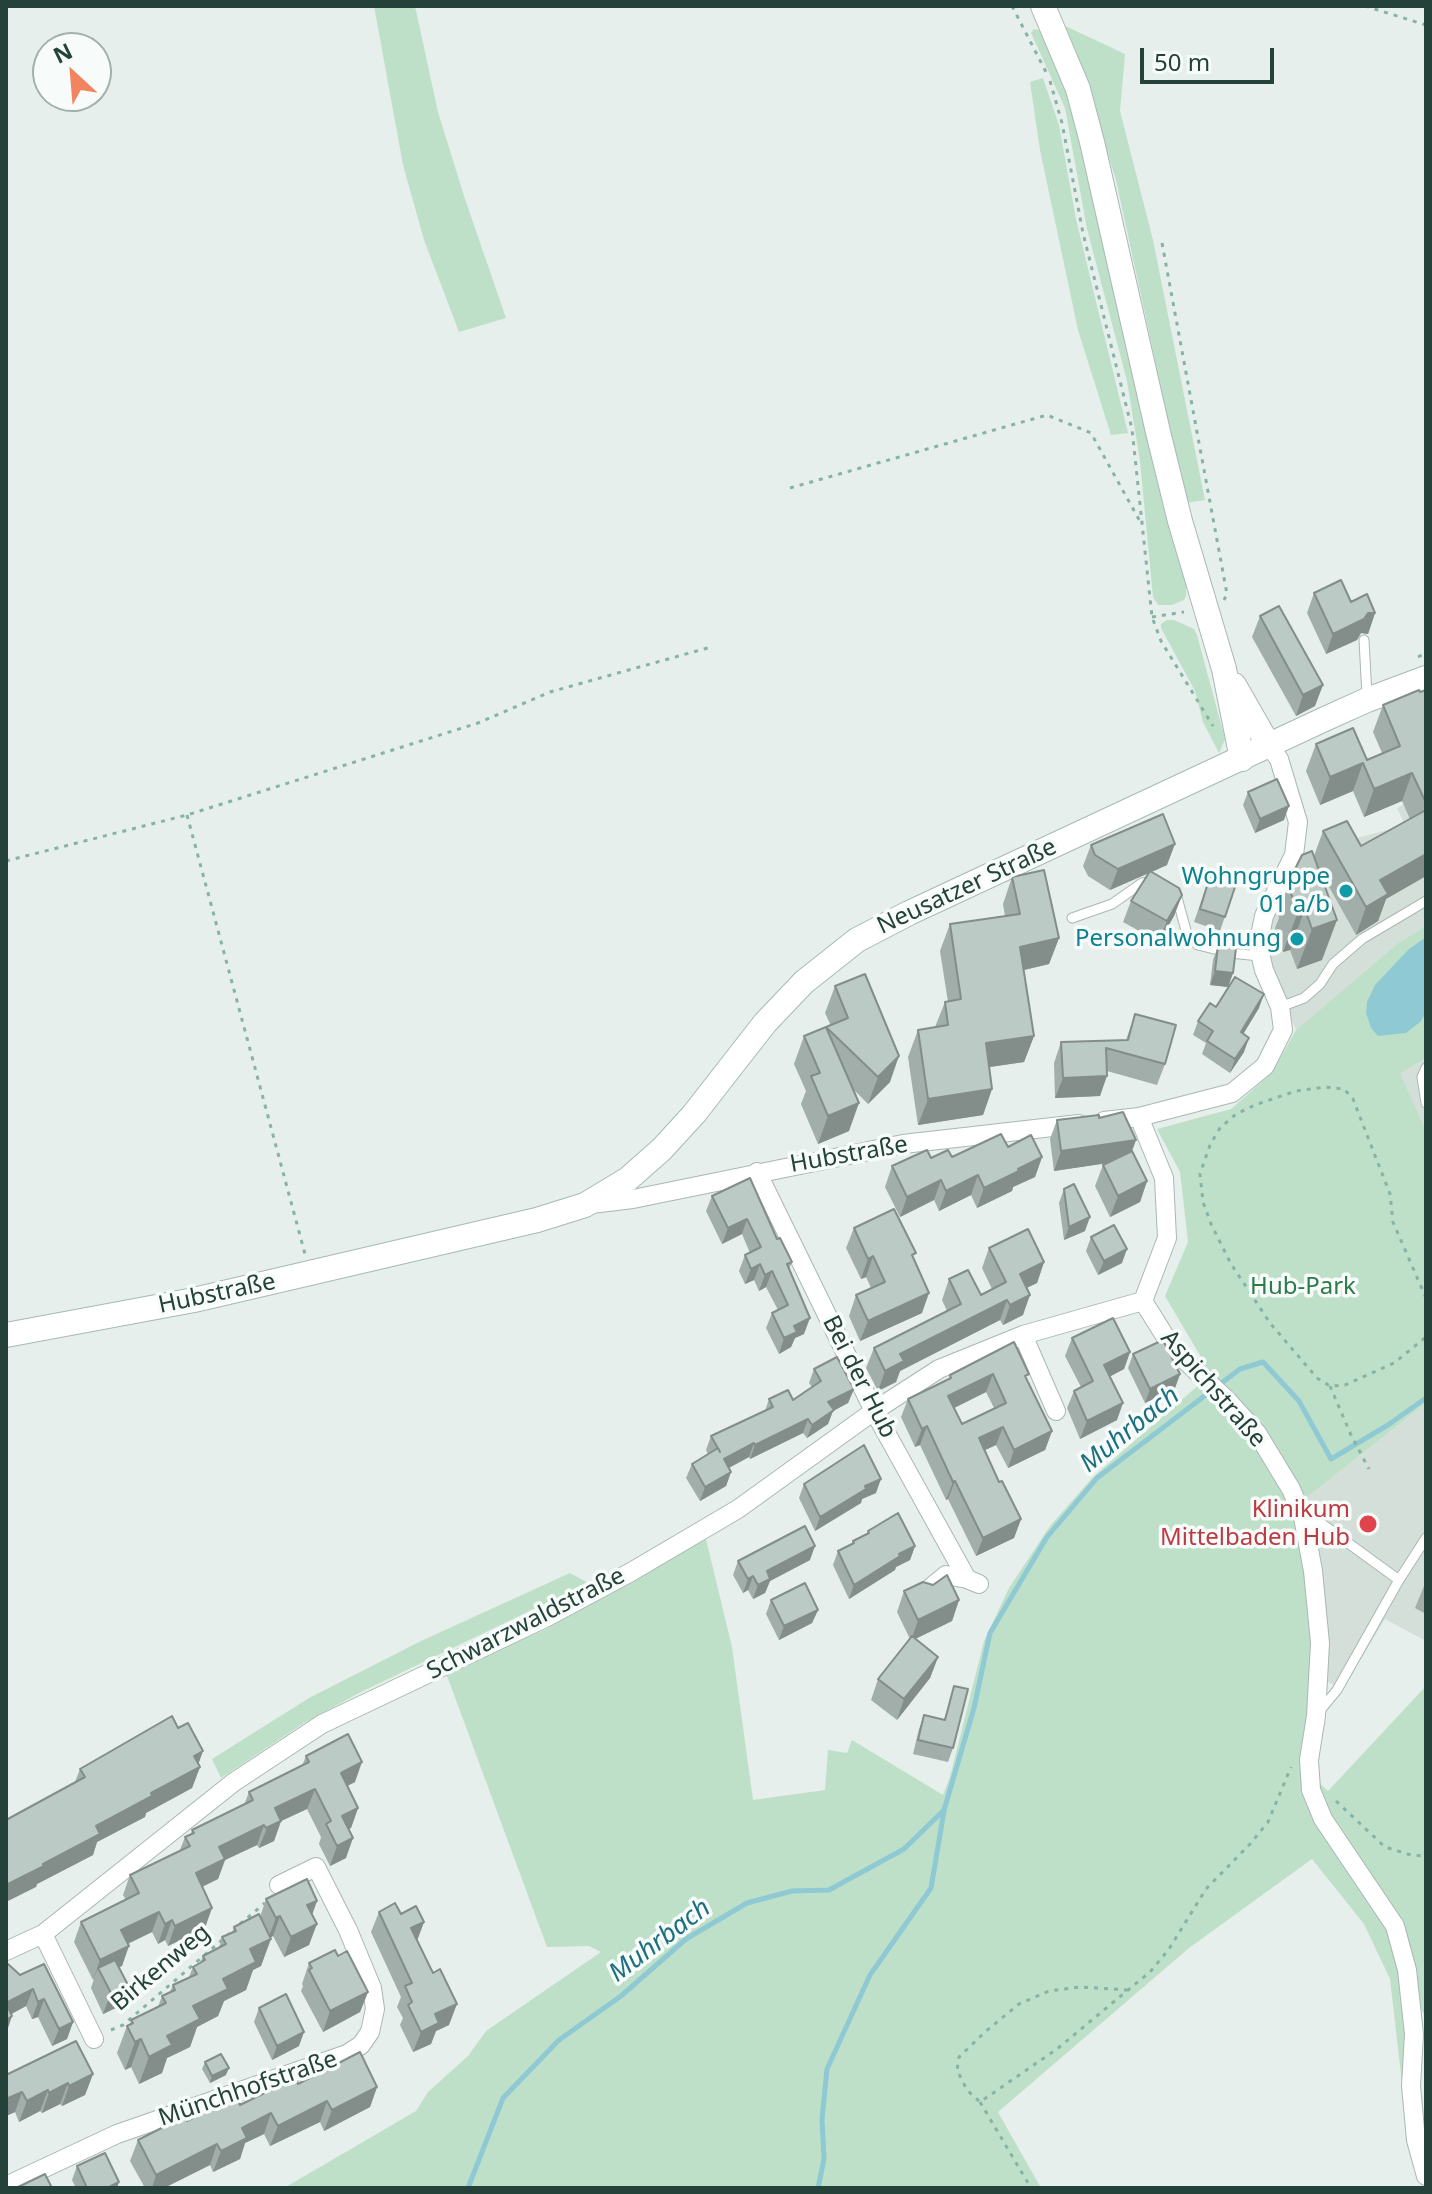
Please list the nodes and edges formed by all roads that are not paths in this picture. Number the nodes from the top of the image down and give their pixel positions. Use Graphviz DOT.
graph roads {
  1 [pos="1043,6"];
  2 [pos="1364,640"];
  3 [pos="1224,669"];
  4 [pos="1426,678"];
  5 [pos="1367,700"];
  6 [pos="1269,746"];
  7 [pos="1242,759"];
  8 [pos="1426,901"];
  9 [pos="1072,918"];
  10 [pos="1260,956"];
  11 [pos="1280,1007"];
  12 [pos="1426,1068"];
  13 [pos="1426,1103"];
  14 [pos="1139,1117"];
  15 [pos="757,1172"];
  16 [pos="585,1205"];
  17 [pos="1143,1301"];
  18 [pos="6,1335"];
  19 [pos="1023,1335"];
  20 [pos="874,1411"];
  21 [pos="1056,1411"];
  22 [pos="1303,1517"];
  23 [pos="1426,1538"];
  24 [pos="1399,1580"];
  25 [pos="923,1594"];
  26 [pos="1316,1716"];
  27 [pos="279,1885"];
  28 [pos="43,1934"];
  29 [pos="6,1951"];
  30 [pos="1420,2031"];
  31 [pos="94,2039"];
  32 [pos="1426,2176"];
  33 [pos="6,2186"];
  1 -- 3 [label="main road"];
  2 -- 5 [label="lane"];
  3 -- 6 [label="main road"];
  3 -- 7 [label="main road"];
  4 -- 5 [label="main road, Neusatzer Straße"];
  5 -- 6 [label="main road, Neusatzer Straße"];
  6 -- 7 [label="main road, Neusatzer Straße"];
  6 -- 10 [label="street"];
  7 -- 16 [label="main road, Neusatzer Straße"];
  8 -- 11 [label="lane"];
  9 -- 10 [label="lane"];
  10 -- 11 [label="street"];
  11 -- 14 [label="street, Hubstraße"];
  12 -- 13 [label="lane"];
  14 -- 15 [label="street, Hubstraße"];
  14 -- 17 [label="street"];
  15 -- 16 [label="street, Hubstraße"];
  15 -- 20 [label="street, Bei der Hub"];
  16 -- 18 [label="main road, Hubstraße"];
  17 -- 19 [label="street, Schwarzwaldstraße"];
  17 -- 22 [label="street, Aspichstraße"];
  19 -- 20 [label="street, Schwarzwaldstraße"];
  19 -- 21 [label="street"];
  20 -- 25 [label="street, Bei der Hub"];
  20 -- 28 [label="street, Schwarzwaldstraße"];
  22 -- 24 [label="lane"];
  22 -- 26 [label="street, Aspichstraße"];
  23 -- 24 [label="lane"];
  24 -- 26 [label="lane"];
  26 -- 30 [label="street, Aspichstraße"];
  27 -- 33 [label="street, Münchhofstraße"];
  28 -- 29 [label="street, Schwarzwaldstraße"];
  28 -- 31 [label="street"];
  30 -- 32 [label="street"];
}
